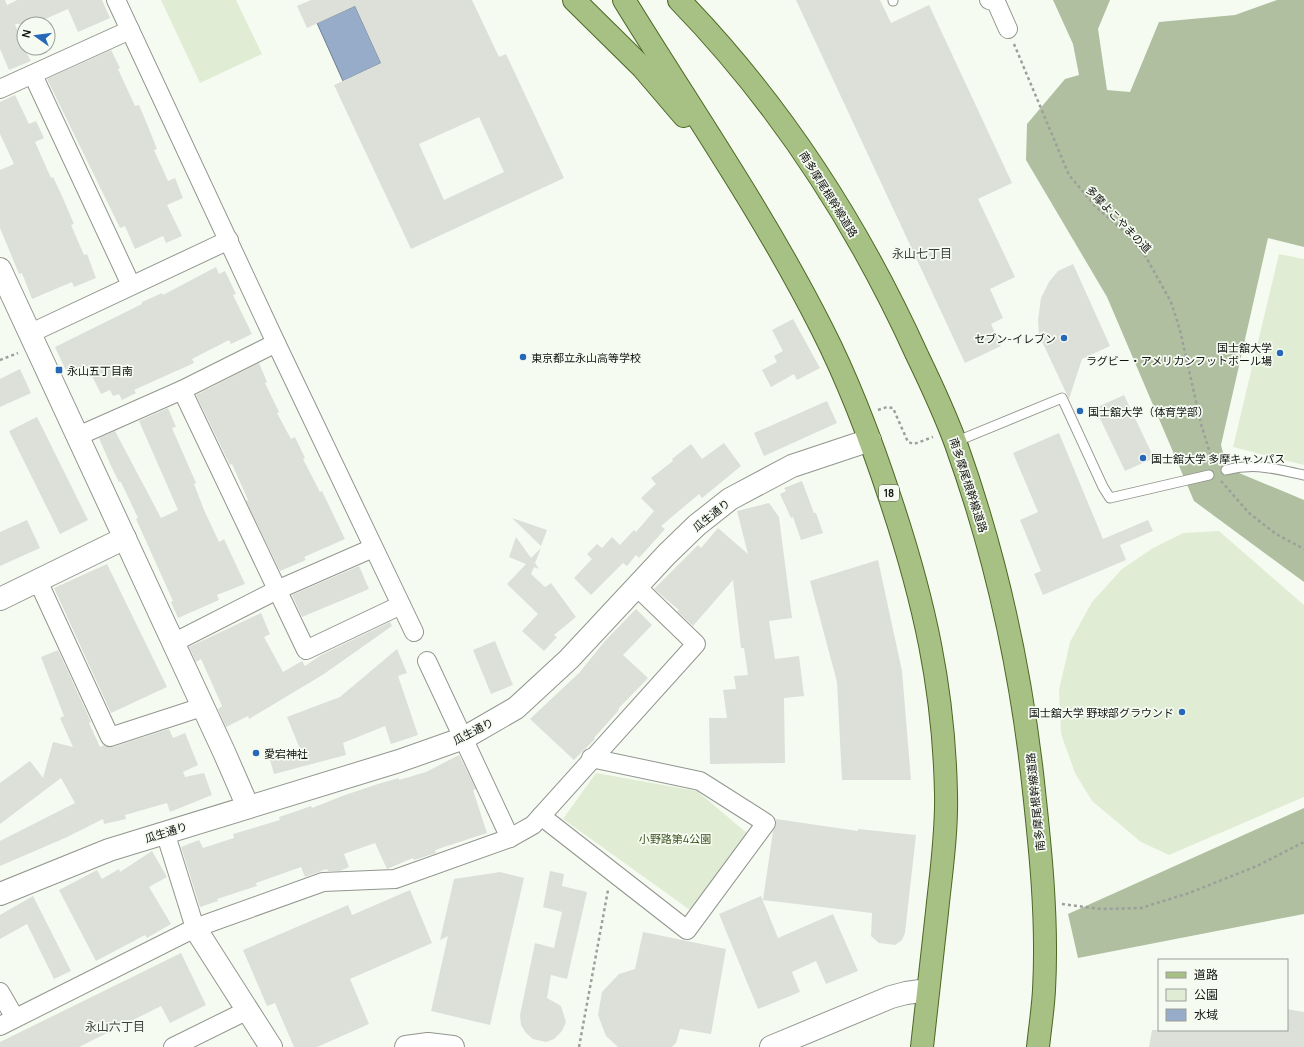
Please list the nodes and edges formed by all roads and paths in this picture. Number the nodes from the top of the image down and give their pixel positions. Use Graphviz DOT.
graph roads {
  1 [pos="116,0"];
  2 [pos="574,0"];
  3 [pos="624,0"];
  4 [pos="989,0"];
  5 [pos="688,3"];
  6 [pos="1008,29"];
  7 [pos="130,30"];
  8 [pos="33,75"];
  9 [pos="0,89"];
  10 [pos="733,173"];
  11 [pos="229,240"];
  12 [pos="0,269"];
  13 [pos="131,285"];
  14 [pos="26,342"];
  15 [pos="276,343"];
  16 [pos="0,360"];
  17 [pos="182,390"];
  18 [pos="887,407"];
  19 [pos="78,436"];
  20 [pos="947,438"];
  21 [pos="870,440"];
  22 [pos="1226,470"];
  23 [pos="1212,472"];
  24 [pos="1304,475"];
  25 [pos="1219,477"];
  26 [pos="124,538"];
  27 [pos="373,548"];
  28 [pos="1304,549"];
  29 [pos="38,581"];
  30 [pos="637,587"];
  31 [pos="277,590"];
  32 [pos="0,599"];
  33 [pos="401,605"];
  34 [pos="414,632"];
  35 [pos="173,643"];
  36 [pos="427,661"];
  37 [pos="202,707"];
  38 [pos="464,738"];
  39 [pos="592,758"];
  40 [pos="248,807"];
  41 [pos="541,816"];
  42 [pos="165,832"];
  43 [pos="510,838"];
  44 [pos="1304,842"];
  45 [pos="609,884"];
  46 [pos="0,894"];
  47 [pos="1060,904"];
  48 [pos="195,928"];
  49 [pos="928,990"];
  50 [pos="1044,990"];
  51 [pos="0,992"];
  52 [pos="248,1010"];
  53 [pos="8,1022"];
  54 [pos="792,1043"];
  55 [pos="173,1047"];
  56 [pos="271,1047"];
  57 [pos="406,1047"];
  58 [pos="453,1047"];
  59 [pos="579,1047"];
  60 [pos="771,1047"];
  61 [pos="922,1047"];
  62 [pos="1029,1047"];
  63 [pos="1038,1047"];
  1 -- 7 [label="street"];
  2 -- 10 [label="main road"];
  3 -- 10 [label="main road, 18"];
  4 -- 6 [label="street"];
  5 -- 20 [label="main road, 南多摩尾根幹線道路"];
  6 -- 23 [label="path, 多摩よこやまの道"];
  7 -- 8 [label="street"];
  7 -- 11 [label="street"];
  8 -- 9 [label="street"];
  8 -- 13 [label="street"];
  10 -- 21 [label="main road, 18"];
  11 -- 13 [label="street"];
  11 -- 15 [label="street"];
  12 -- 14 [label="street"];
  13 -- 14 [label="street"];
  14 -- 16 [label="path"];
  14 -- 19 [label="street"];
  15 -- 17 [label="street"];
  15 -- 27 [label="street"];
  17 -- 19 [label="street"];
  17 -- 31 [label="street"];
  18 -- 20 [label="path"];
  19 -- 26 [label="street"];
  20 -- 23 [label="lane"];
  20 -- 50 [label="main road, 南多摩尾根幹線道路"];
  21 -- 30 [label="street, 瓜生通り"];
  21 -- 49 [label="main road, 18"];
  22 -- 24 [label="lane"];
  25 -- 28 [label="path"];
  26 -- 29 [label="street"];
  26 -- 35 [label="street"];
  27 -- 31 [label="street"];
  27 -- 33 [label="street"];
  29 -- 32 [label="street"];
  29 -- 37 [label="street"];
  30 -- 38 [label="street, 瓜生通り"];
  30 -- 39 [label="street"];
  31 -- 33 [label="street"];
  31 -- 35 [label="street"];
  33 -- 34 [label="street"];
  35 -- 37 [label="street"];
  36 -- 38 [label="street"];
  37 -- 40 [label="street"];
  38 -- 40 [label="street, 瓜生通り"];
  38 -- 43 [label="street"];
  39 -- 41 [label="street"];
  39 -- 41 [label="street"];
  40 -- 42 [label="street, 瓜生通り"];
  41 -- 43 [label="street"];
  42 -- 46 [label="street, 瓜生通り"];
  42 -- 48 [label="street"];
  43 -- 48 [label="street"];
  44 -- 47 [label="path"];
  45 -- 59 [label="path"];
  48 -- 52 [label="street"];
  48 -- 53 [label="street"];
  49 -- 54 [label="street"];
  49 -- 61 [label="main road, 18"];
  50 -- 62 [label="main road"];
  50 -- 63 [label="main road, 南多摩尾根幹線道路"];
  51 -- 53 [label="street"];
  52 -- 55 [label="street"];
  52 -- 56 [label="street"];
  54 -- 60 [label="street"];
  57 -- 58 [label="street"];
}
